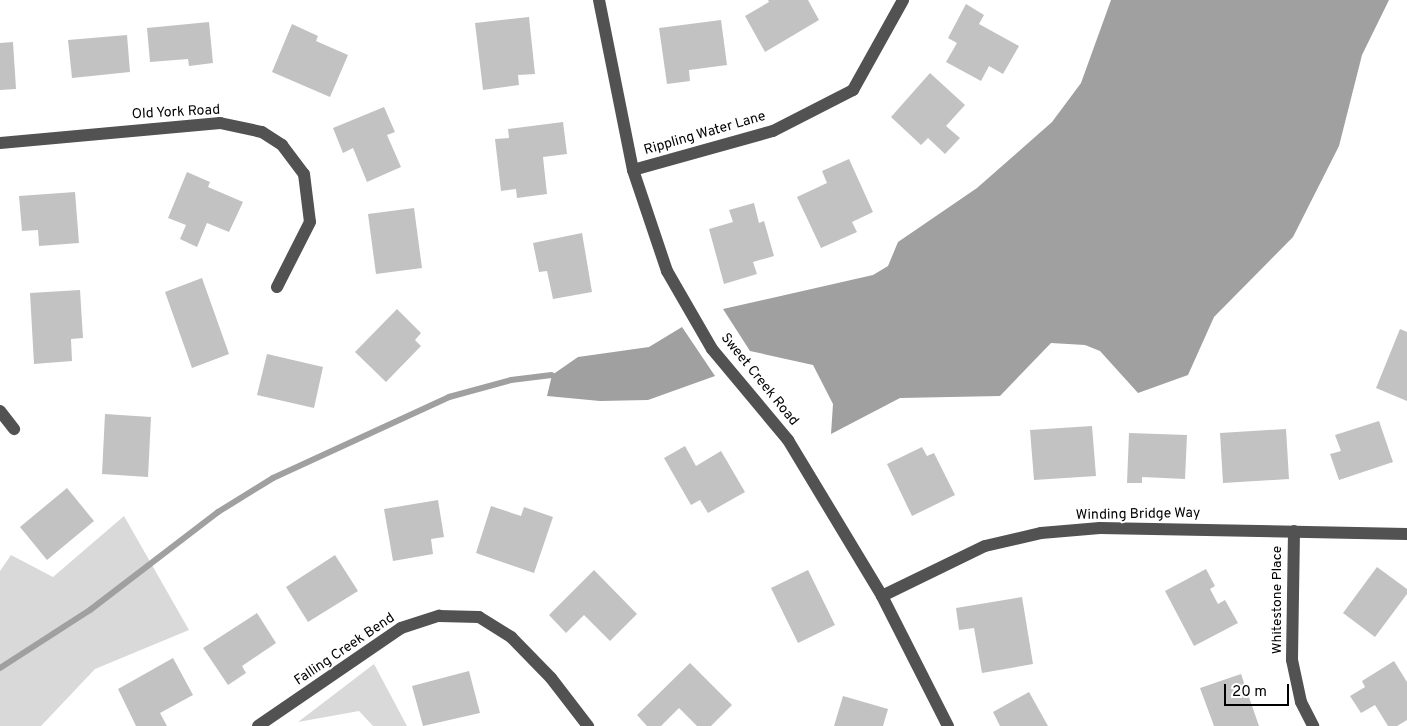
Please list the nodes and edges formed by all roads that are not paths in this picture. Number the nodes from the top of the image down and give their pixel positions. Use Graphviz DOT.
graph roads {
  1 [pos="599,0"];
  2 [pos="903,0"];
  3 [pos="0,143"];
  4 [pos="633,170"];
  5 [pos="277,287"];
  6 [pos="0,411"];
  7 [pos="14,429"];
  8 [pos="1294,531"];
  9 [pos="1407,534"];
  10 [pos="882,596"];
  11 [pos="258,726"];
  12 [pos="588,726"];
  13 [pos="948,726"];
  14 [pos="1313,726"];
  1 -- 4 [label="street, Sweet Creek Road"];
  2 -- 4 [label="street, Rippling Water Lane"];
  3 -- 5 [label="street, Old York Road"];
  4 -- 10 [label="street, Sweet Creek Road"];
  6 -- 7 [label="street"];
  8 -- 9 [label="street, Winding Bridge Way"];
  8 -- 10 [label="street, Winding Bridge Way"];
  8 -- 14 [label="street, Whitestone Place"];
  10 -- 13 [label="street, Sweet Creek Road"];
  11 -- 12 [label="street, Falling Creek Bend"];
}
